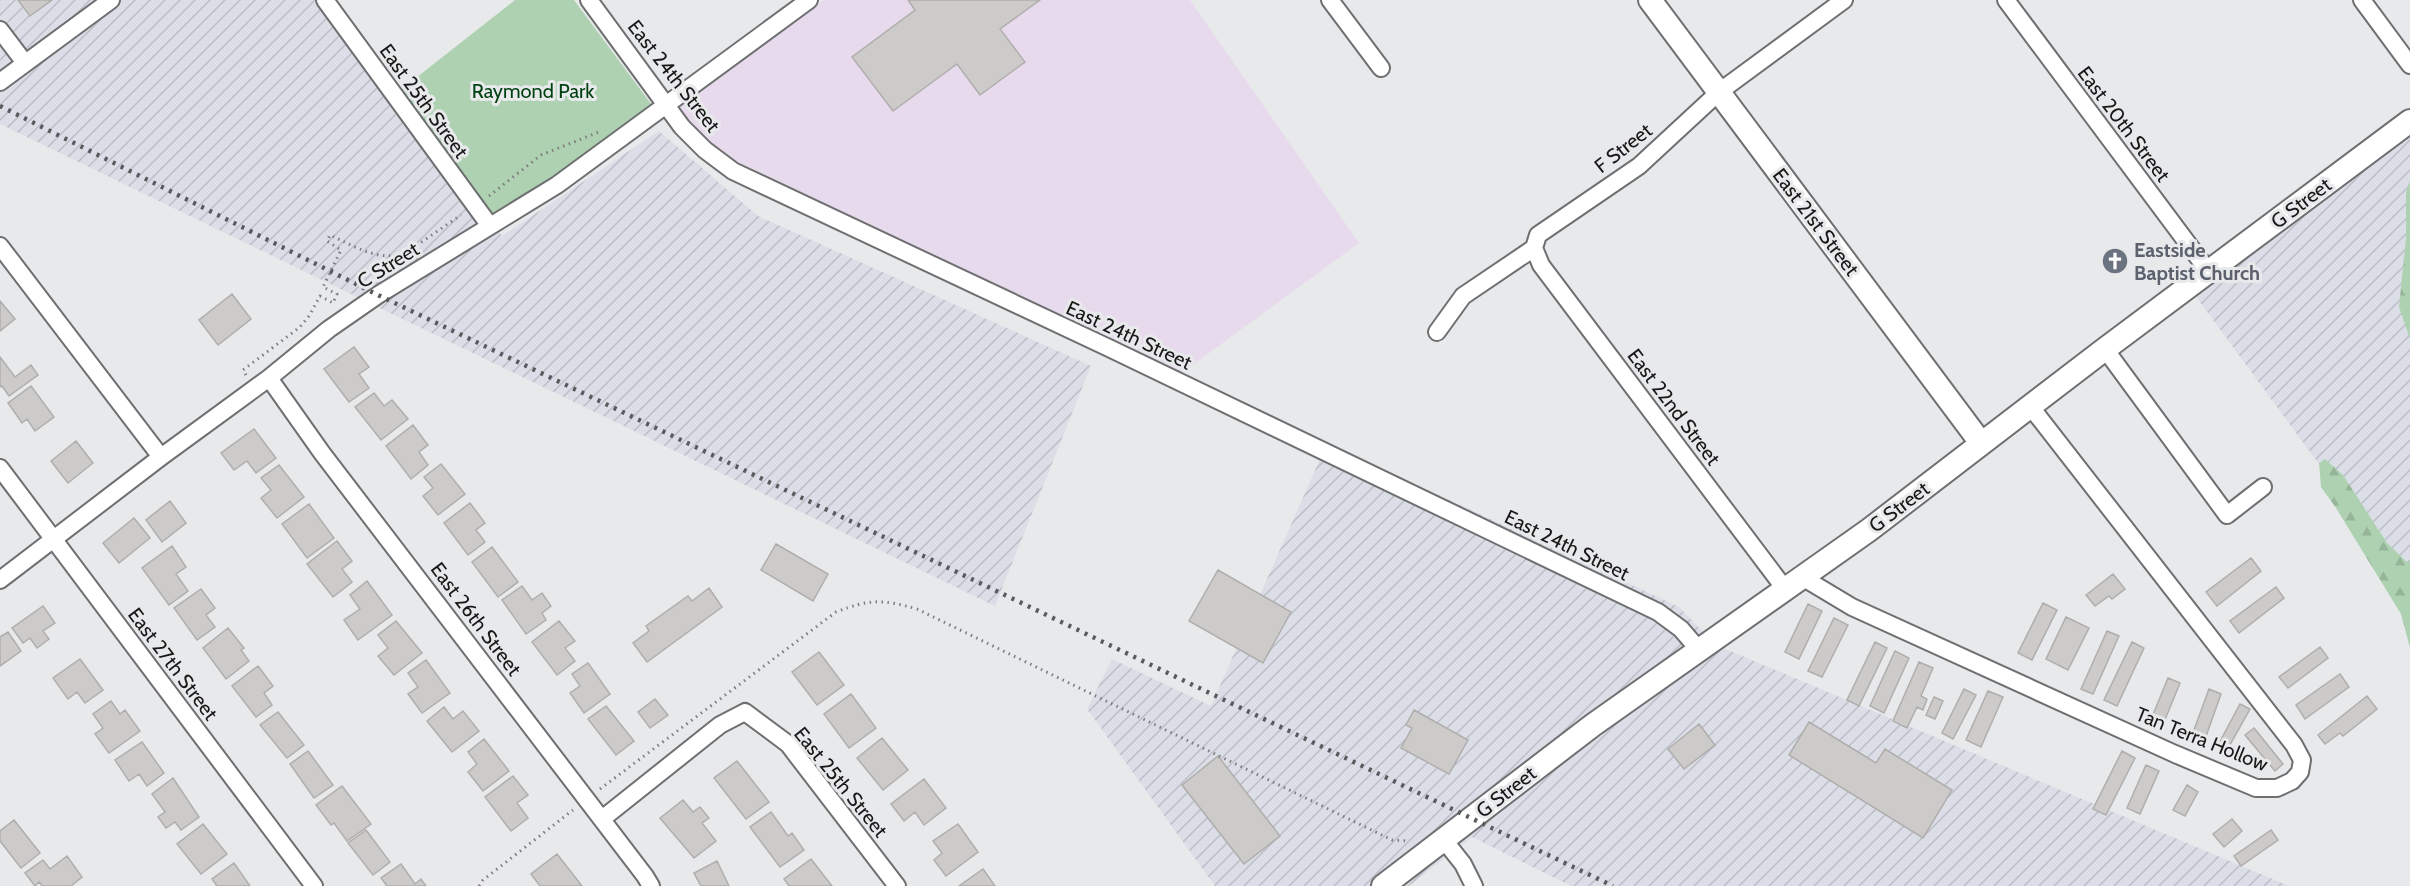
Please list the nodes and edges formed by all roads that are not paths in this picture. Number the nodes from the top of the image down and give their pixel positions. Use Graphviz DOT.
graph roads {
  1 [pos="111,0"];
  2 [pos="325,0"];
  3 [pos="589,0"];
  4 [pos="809,0"];
  5 [pos="1330,0"];
  6 [pos="1650,0"];
  7 [pos="1844,0"];
  8 [pos="2006,0"];
  9 [pos="2362,0"];
  10 [pos="786,7"];
  11 [pos="0,30"];
  12 [pos="25,63"];
  13 [pos="2410,65"];
  14 [pos="1381,68"];
  15 [pos="0,82"];
  16 [pos="1719,92"];
  17 [pos="665,105"];
  18 [pos="2410,121"];
  19 [pos="490,226"];
  20 [pos="0,246"];
  21 [pos="1534,248"];
  22 [pos="2209,272"];
  23 [pos="1437,332"];
  24 [pos="2105,349"];
  25 [pos="269,378"];
  26 [pos="2030,406"];
  27 [pos="1981,443"];
  28 [pos="161,457"];
  29 [pos="0,468"];
  30 [pos="2263,487"];
  31 [pos="53,539"];
  32 [pos="0,580"];
  33 [pos="1793,583"];
  34 [pos="1699,650"];
  35 [pos="602,819"];
  36 [pos="1444,840"];
  37 [pos="314,886"];
  38 [pos="651,886"];
  39 [pos="897,886"];
  40 [pos="1383,886"];
  41 [pos="1474,886"];
  1 -- 12 [label="street"];
  2 -- 19 [label="street, East 25th Street"];
  3 -- 17 [label="street, East 24th Street"];
  4 -- 10 [label="street, C Street"];
  5 -- 14 [label="street"];
  6 -- 16 [label="main road, East 21st Street"];
  7 -- 16 [label="street, F Street"];
  8 -- 22 [label="street, East 20th Street"];
  9 -- 13 [label="street"];
  10 -- 17 [label="street, C Street"];
  11 -- 12 [label="street"];
  12 -- 15 [label="street"];
  16 -- 21 [label="street, F Street"];
  16 -- 27 [label="main road, East 21st Street"];
  17 -- 19 [label="street, C Street"];
  17 -- 34 [label="street, East 24th Street"];
  18 -- 22 [label="main road, G Street"];
  19 -- 25 [label="street, C Street"];
  20 -- 28 [label="street"];
  21 -- 23 [label="street, F Street"];
  21 -- 33 [label="street, East 22nd Street"];
  22 -- 24 [label="main road, G Street"];
  24 -- 26 [label="main road, G Street"];
  24 -- 30 [label="street"];
  25 -- 28 [label="street, C Street"];
  25 -- 35 [label="street, East 26th Street"];
  26 -- 27 [label="main road, G Street"];
  26 -- 33 [label="street, Tan Terra Hollow"];
  27 -- 33 [label="main road, G Street"];
  28 -- 31 [label="street, C Street"];
  29 -- 31 [label="street, East 27th Street"];
  31 -- 32 [label="street, C Street"];
  31 -- 37 [label="street, East 27th Street"];
  33 -- 34 [label="main road, G Street"];
  34 -- 36 [label="main road, G Street"];
  35 -- 38 [label="street, East 26th Street"];
  35 -- 39 [label="street, East 25th Street"];
  36 -- 40 [label="main road, G Street"];
  36 -- 41 [label="street"];
}
